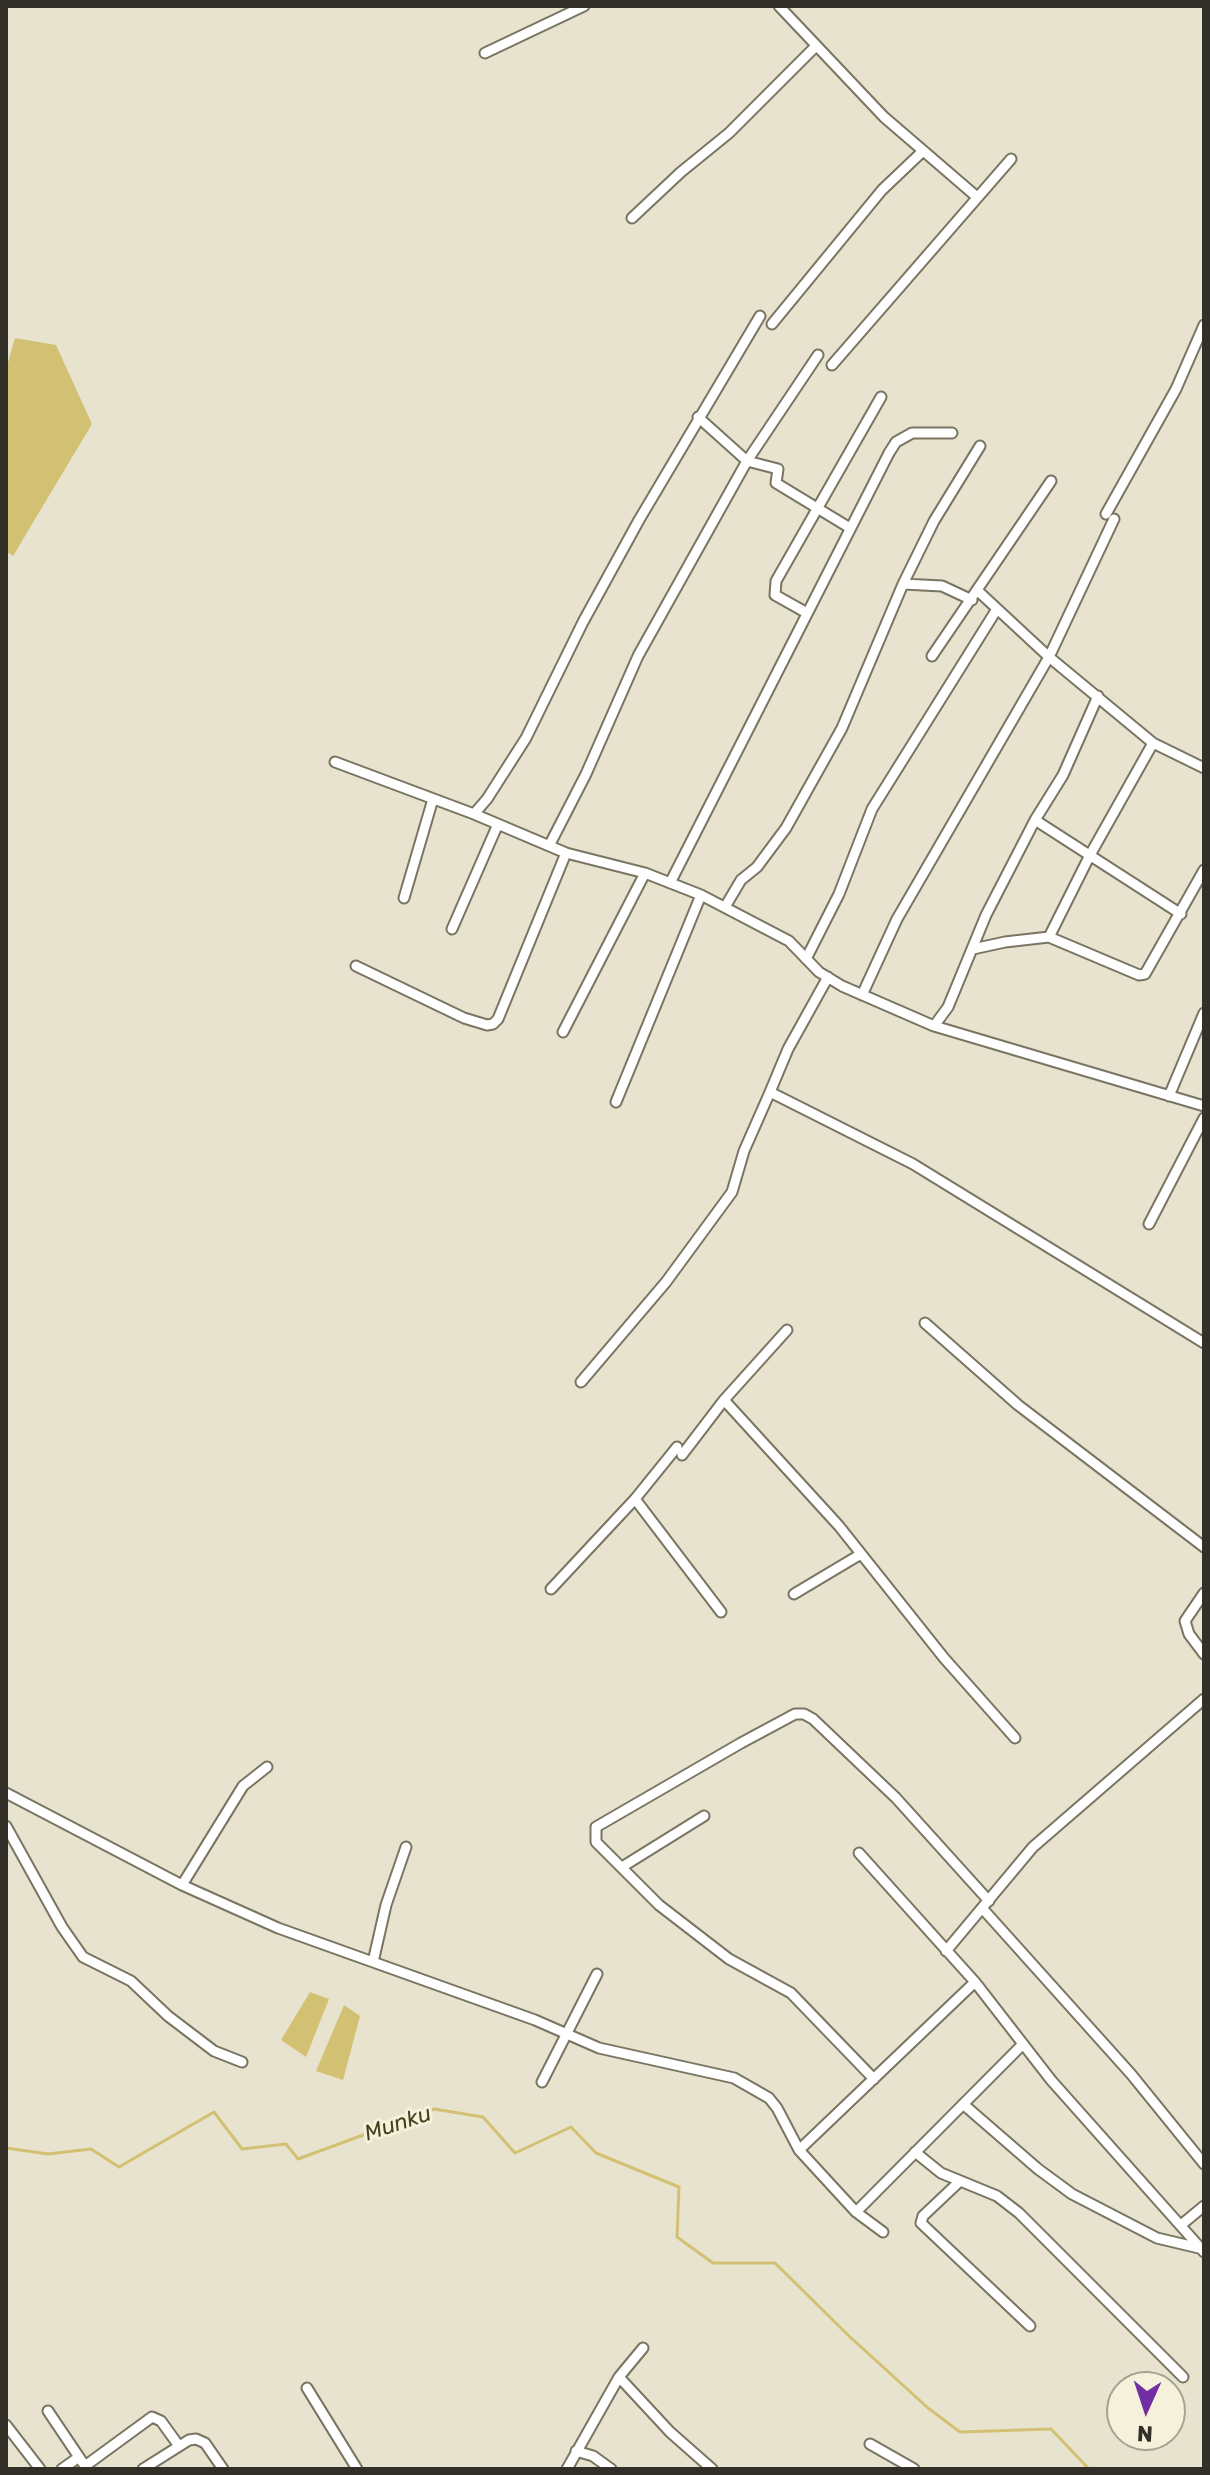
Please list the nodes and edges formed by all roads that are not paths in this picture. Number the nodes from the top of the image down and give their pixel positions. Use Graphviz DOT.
graph roads {
  1 [pos="584,6"];
  2 [pos="797,6"];
  3 [pos="782,10"];
  4 [pos="816,46"];
  5 [pos="485,53"];
  6 [pos="923,151"];
  7 [pos="1011,159"];
  8 [pos="977,197"];
  9 [pos="632,218"];
  10 [pos="760,316"];
  11 [pos="772,324"];
  12 [pos="1204,325"];
  13 [pos="818,355"];
  14 [pos="832,365"];
  15 [pos="881,397"];
  16 [pos="698,417"];
  17 [pos="952,433"];
  18 [pos="980,446"];
  19 [pos="747,461"];
  20 [pos="1051,481"];
  21 [pos="819,506"];
  22 [pos="850,528"];
  23 [pos="903,584"];
  24 [pos="975,595"];
  25 [pos="997,609"];
  26 [pos="807,613"];
  27 [pos="932,656"];
  28 [pos="1049,657"];
  29 [pos="1098,696"];
  30 [pos="1153,743"];
  31 [pos="335,762"];
  32 [pos="1204,768"];
  33 [pos="433,799"];
  34 [pos="474,814"];
  35 [pos="1035,820"];
  36 [pos="498,824"];
  37 [pos="549,846"];
  38 [pos="566,853"];
  39 [pos="1090,855"];
  40 [pos="1204,870"];
  41 [pos="645,873"];
  42 [pos="670,883"];
  43 [pos="701,895"];
  44 [pos="404,898"];
  45 [pos="725,907"];
  46 [pos="1181,914"];
  47 [pos="452,929"];
  48 [pos="1049,937"];
  49 [pos="973,949"];
  50 [pos="806,959"];
  51 [pos="356,966"];
  52 [pos="828,977"];
  53 [pos="862,995"];
  54 [pos="1204,1013"];
  55 [pos="934,1026"];
  56 [pos="563,1032"];
  57 [pos="770,1092"];
  58 [pos="1169,1096"];
  59 [pos="616,1102"];
  60 [pos="1204,1106"];
  61 [pos="1204,1118"];
  62 [pos="1149,1224"];
  63 [pos="925,1323"];
  64 [pos="787,1330"];
  65 [pos="1204,1343"];
  66 [pos="581,1382"];
  67 [pos="724,1400"];
  68 [pos="635,1499"];
  69 [pos="1204,1547"];
  70 [pos="861,1554"];
  71 [pos="551,1589"];
  72 [pos="1204,1593"];
  73 [pos="794,1594"];
  74 [pos="721,1612"];
  75 [pos="1204,1654"];
  76 [pos="1204,1699"];
  77 [pos="1015,1738"];
  78 [pos="267,1767"];
  79 [pos="6,1793"];
  80 [pos="704,1816"];
  81 [pos="6,1826"];
  82 [pos="406,1847"];
  83 [pos="859,1853"];
  84 [pos="622,1867"];
  85 [pos="182,1885"];
  86 [pos="985,1905"];
  87 [pos="946,1951"];
  88 [pos="373,1962"];
  89 [pos="597,1974"];
  90 [pos="975,1982"];
  91 [pos="567,2036"];
  92 [pos="1023,2044"];
  93 [pos="242,2062"];
  94 [pos="874,2079"];
  95 [pos="542,2082"];
  96 [pos="963,2104"];
  97 [pos="799,2150"];
  98 [pos="915,2152"];
  99 [pos="1204,2164"];
  100 [pos="959,2182"];
  101 [pos="1204,2206"];
  102 [pos="856,2212"];
  103 [pos="1181,2225"];
  104 [pos="883,2232"];
  105 [pos="1202,2250"];
  106 [pos="1030,2326"];
  107 [pos="643,2348"];
  108 [pos="1177,2371"];
  109 [pos="619,2377"];
  110 [pos="307,2388"];
  111 [pos="48,2411"];
  112 [pos="6,2425"];
  113 [pos="870,2444"];
  114 [pos="179,2446"];
  115 [pos="576,2451"];
  116 [pos="79,2457"];
  117 [pos="86,2468"];
  118 [pos="146,2468"];
  119 [pos="40,2469"];
  120 [pos="62,2469"];
  121 [pos="223,2469"];
  122 [pos="357,2469"];
  123 [pos="567,2469"];
  124 [pos="611,2469"];
  125 [pos="712,2469"];
  126 [pos="914,2469"];
  1 -- 5 [label="street"];
  2 -- 3 [label="street"];
  3 -- 4 [label="street"];
  4 -- 6 [label="street"];
  4 -- 9 [label="street"];
  6 -- 8 [label="street"];
  6 -- 11 [label="street"];
  7 -- 8 [label="street"];
  8 -- 14 [label="street"];
  10 -- 16 [label="street"];
  12 -- 28 [label="street"];
  13 -- 19 [label="street"];
  15 -- 21 [label="street"];
  16 -- 19 [label="street"];
  16 -- 34 [label="street"];
  17 -- 22 [label="street"];
  18 -- 23 [label="street"];
  19 -- 21 [label="street"];
  19 -- 37 [label="street"];
  20 -- 24 [label="street"];
  21 -- 22 [label="street"];
  21 -- 26 [label="street"];
  22 -- 26 [label="street"];
  23 -- 24 [label="street"];
  23 -- 45 [label="street"];
  24 -- 25 [label="street"];
  24 -- 27 [label="street"];
  25 -- 28 [label="street"];
  25 -- 50 [label="street"];
  26 -- 42 [label="street"];
  28 -- 29 [label="street"];
  28 -- 53 [label="street"];
  29 -- 30 [label="street"];
  29 -- 35 [label="street"];
  30 -- 32 [label="street"];
  30 -- 39 [label="street"];
  31 -- 33 [label="street"];
  33 -- 34 [label="street"];
  33 -- 44 [label="street"];
  34 -- 36 [label="street"];
  35 -- 39 [label="street"];
  35 -- 49 [label="street"];
  36 -- 37 [label="street"];
  36 -- 47 [label="street"];
  37 -- 38 [label="street"];
  38 -- 41 [label="street"];
  38 -- 51 [label="street"];
  39 -- 46 [label="street"];
  39 -- 48 [label="street"];
  40 -- 46 [label="street"];
  41 -- 42 [label="street"];
  41 -- 56 [label="street"];
  42 -- 43 [label="street"];
  43 -- 45 [label="street"];
  43 -- 59 [label="street"];
  45 -- 50 [label="street"];
  46 -- 48 [label="street"];
  48 -- 49 [label="street"];
  49 -- 55 [label="street"];
  50 -- 52 [label="street"];
  52 -- 53 [label="street"];
  52 -- 57 [label="street"];
  53 -- 55 [label="street"];
  54 -- 58 [label="street"];
  55 -- 58 [label="street"];
  57 -- 65 [label="street"];
  57 -- 66 [label="street"];
  58 -- 60 [label="street"];
  61 -- 62 [label="street"];
  63 -- 69 [label="street"];
  64 -- 67 [label="street"];
  67 -- 68 [label="street"];
  67 -- 70 [label="street"];
  68 -- 71 [label="street"];
  68 -- 74 [label="street"];
  70 -- 73 [label="street"];
  70 -- 77 [label="street"];
  72 -- 75 [label="street"];
  76 -- 86 [label="street"];
  78 -- 85 [label="street"];
  79 -- 85 [label="street"];
  80 -- 84 [label="street"];
  81 -- 93 [label="street"];
  82 -- 88 [label="street"];
  83 -- 87 [label="street"];
  84 -- 86 [label="street"];
  84 -- 94 [label="street"];
  85 -- 88 [label="street"];
  86 -- 87 [label="street"];
  86 -- 99 [label="street"];
  87 -- 90 [label="street"];
  88 -- 91 [label="street"];
  89 -- 91 [label="street"];
  90 -- 92 [label="street"];
  90 -- 94 [label="street"];
  91 -- 95 [label="street"];
  91 -- 97 [label="street"];
  92 -- 96 [label="street"];
  92 -- 103 [label="street"];
  94 -- 97 [label="street"];
  96 -- 98 [label="street"];
  96 -- 105 [label="street"];
  97 -- 102 [label="street"];
  98 -- 100 [label="street"];
  98 -- 102 [label="street"];
  100 -- 106 [label="street"];
  100 -- 108 [label="street"];
  101 -- 103 [label="street"];
  102 -- 104 [label="street"];
  103 -- 105 [label="street"];
  107 -- 109 [label="street"];
  109 -- 115 [label="street"];
  109 -- 125 [label="street"];
  110 -- 122 [label="street"];
  111 -- 116 [label="street"];
  112 -- 119 [label="street"];
  113 -- 126 [label="street"];
  114 -- 117 [label="street"];
  114 -- 118 [label="street"];
  114 -- 121 [label="street"];
  115 -- 123 [label="street"];
  115 -- 124 [label="street"];
  116 -- 117 [label="street"];
  116 -- 120 [label="street"];
}
